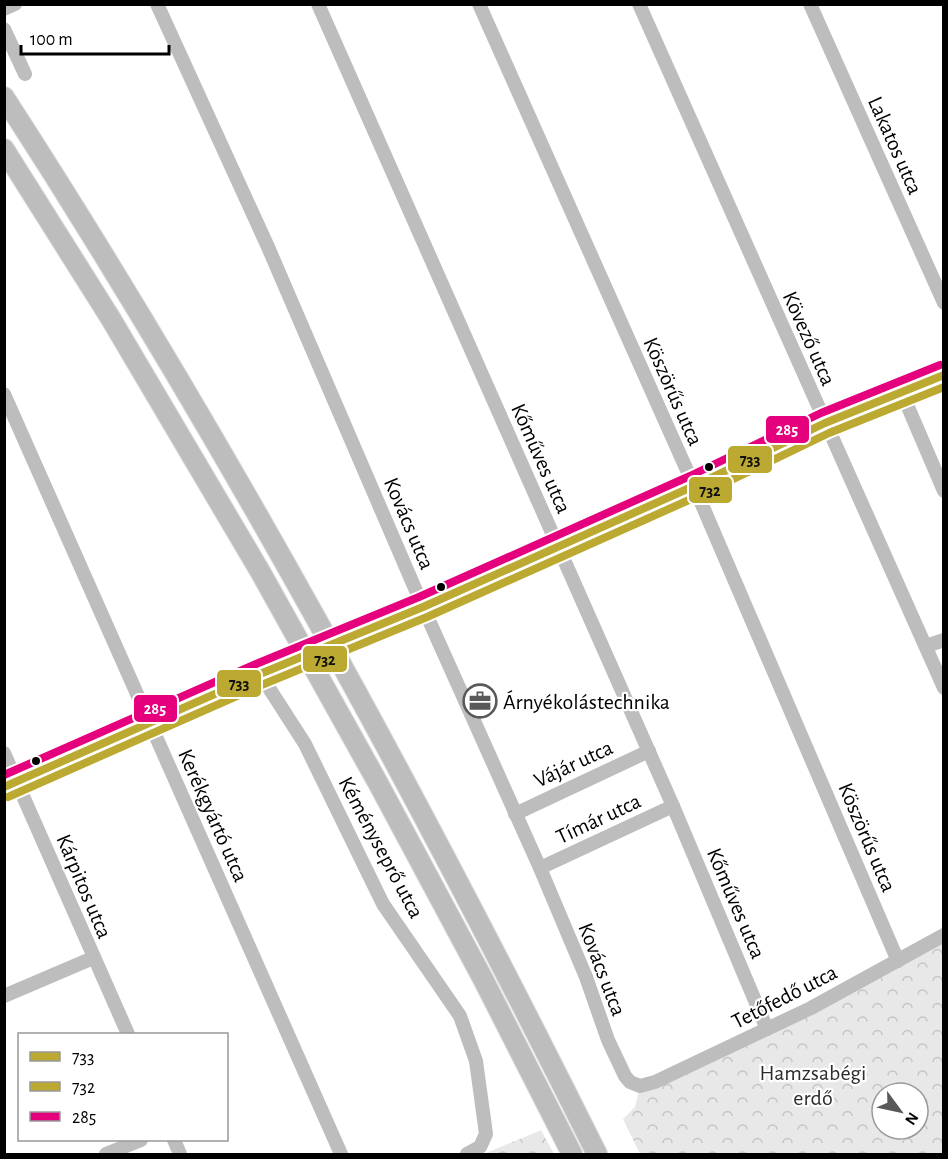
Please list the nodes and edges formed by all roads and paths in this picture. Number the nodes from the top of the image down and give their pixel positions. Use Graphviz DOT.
graph roads {
  1 [pos="15,4"];
  2 [pos="157,4"];
  3 [pos="318,4"];
  4 [pos="479,4"];
  5 [pos="639,4"];
  6 [pos="810,4"];
  7 [pos="4,9"];
  8 [pos="4,29"];
  9 [pos="25,74"];
  10 [pos="4,97"];
  11 [pos="4,149"];
  12 [pos="944,303"];
  13 [pos="944,375"];
  14 [pos="902,393"];
  15 [pos="4,394"];
  16 [pos="825,423"];
  17 [pos="694,486"];
  18 [pos="944,491"];
  19 [pos="559,547"];
  20 [pos="423,607"];
  21 [pos="944,640"];
  22 [pos="926,646"];
  23 [pos="261,674"];
  24 [pos="944,688"];
  25 [pos="150,723"];
  26 [pos="649,751"];
  27 [pos="4,753"];
  28 [pos="11,784"];
  29 [pos="673,806"];
  30 [pos="515,814"];
  31 [pos="540,868"];
  32 [pos="944,935"];
  33 [pos="93,958"];
  34 [pos="898,961"];
  35 [pos="4,996"];
  36 [pos="767,1029"];
  37 [pos="127,1033"];
  38 [pos="640,1086"];
  39 [pos="139,1141"];
  40 [pos="174,1141"];
  41 [pos="106,1155"];
  42 [pos="180,1155"];
  43 [pos="341,1155"];
  44 [pos="467,1155"];
  45 [pos="572,1155"];
  46 [pos="597,1155"];
  1 -- 7 [label="street"];
  2 -- 20 [label="street, Kovács utca"];
  3 -- 19 [label="street, Kőműves utca"];
  4 -- 17 [label="street, Köszörűs utca"];
  5 -- 16 [label="street, Kövező utca"];
  6 -- 12 [label="street, Lakatos utca"];
  8 -- 9 [label="street"];
  10 -- 46 [label="highway"];
  11 -- 45 [label="highway"];
  13 -- 14 [label="street"];
  14 -- 16 [label="street"];
  14 -- 18 [label="street"];
  15 -- 25 [label="street, Kerékgyártó utca"];
  16 -- 17 [label="street"];
  16 -- 22 [label="street, Kövező utca"];
  17 -- 19 [label="street"];
  17 -- 34 [label="street, Köszörűs utca"];
  19 -- 20 [label="street"];
  19 -- 26 [label="street, Kőműves utca"];
  20 -- 23 [label="street, bridge"];
  20 -- 30 [label="street, Kovács utca"];
  21 -- 22 [label="street"];
  22 -- 24 [label="street, Kövező utca"];
  23 -- 25 [label="street"];
  23 -- 44 [label="street, Kéményseprő utca"];
  25 -- 28 [label="street"];
  25 -- 43 [label="street, Kerékgyártó utca"];
  26 -- 29 [label="street, Kőműves utca"];
  26 -- 30 [label="street, Vájár utca"];
  27 -- 28 [label="street, Kárpitos utca"];
  28 -- 33 [label="street, Kárpitos utca"];
  29 -- 31 [label="street, Tímár utca"];
  29 -- 36 [label="street, Kőműves utca"];
  30 -- 31 [label="street, Kovács utca"];
  31 -- 38 [label="street, Kovács utca"];
  32 -- 34 [label="street, Tetőfedő utca"];
  33 -- 35 [label="street"];
  33 -- 37 [label="street, Kárpitos utca"];
  34 -- 36 [label="street, Tetőfedő utca"];
  36 -- 38 [label="street, Tetőfedő utca"];
  39 -- 41 [label="street"];
  40 -- 42 [label="street"];
}
